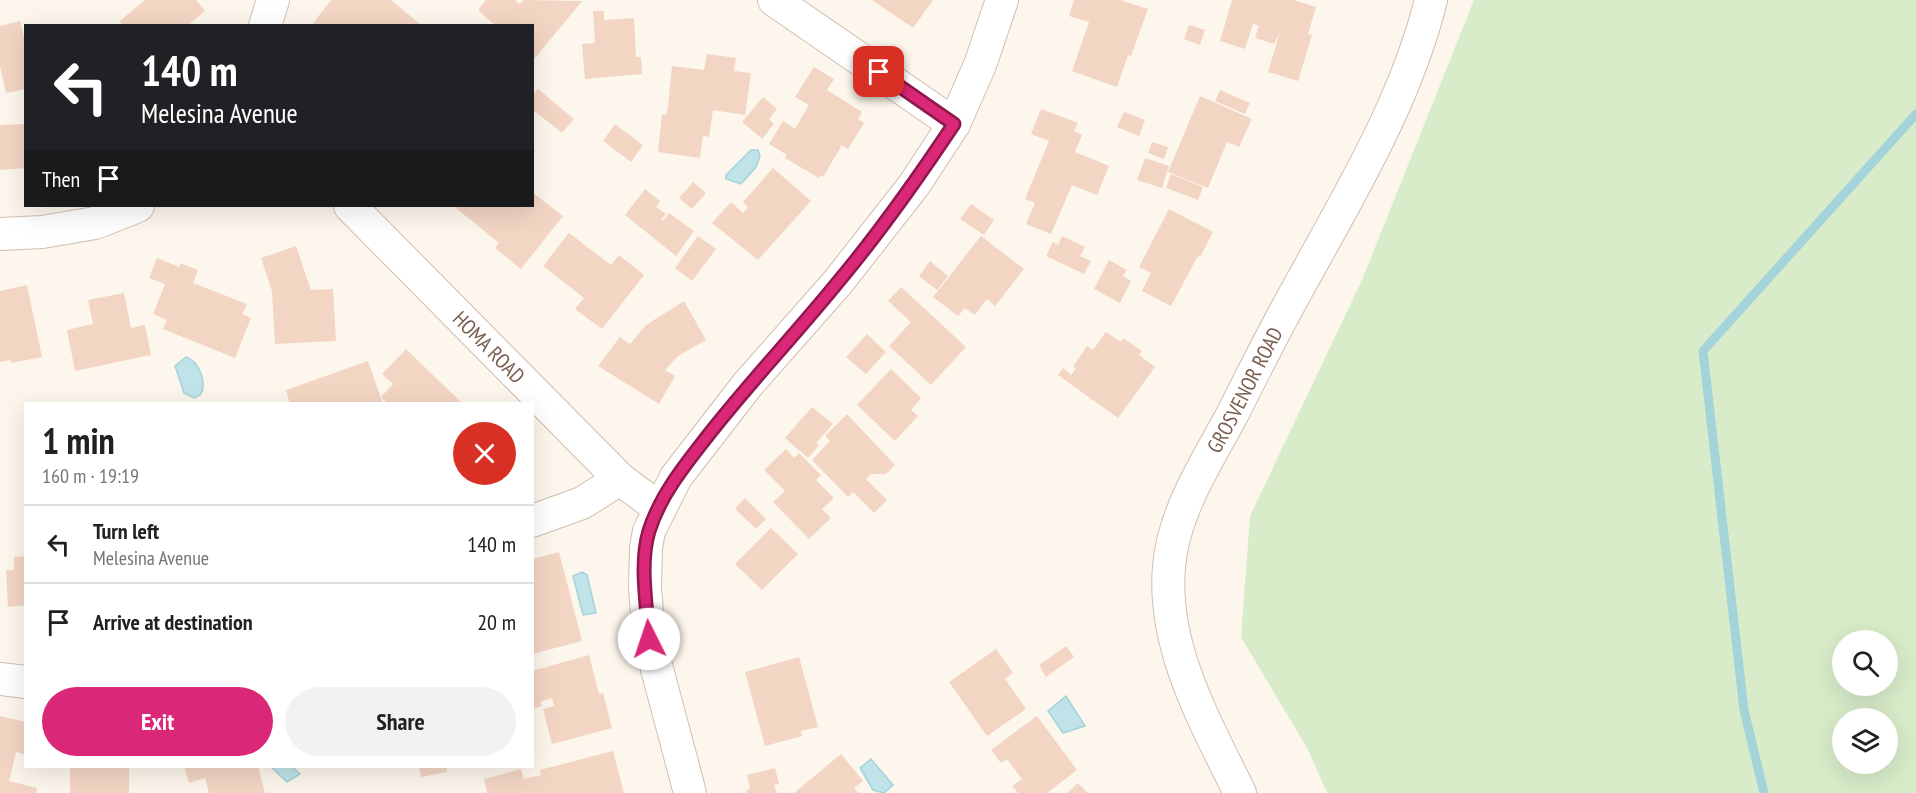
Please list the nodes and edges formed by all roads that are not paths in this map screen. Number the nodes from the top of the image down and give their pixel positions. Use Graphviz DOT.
graph roads {
  1 [pos="273,0"];
  2 [pos="774,0"];
  3 [pos="1002,0"];
  4 [pos="1431,0"];
  5 [pos="266,24"];
  6 [pos="954,124"];
  7 [pos="136,207"];
  8 [pos="351,207"];
  9 [pos="0,234"];
  10 [pos="620,479"];
  11 [pos="659,508"];
  12 [pos="534,519"];
  13 [pos="0,679"];
  14 [pos="24,682"];
  15 [pos="690,793"];
  16 [pos="1240,793"];
  1 -- 5 [label="street"];
  2 -- 6 [label="street"];
  3 -- 6 [label="street"];
  4 -- 16 [label="street, GROSVENOR ROAD"];
  6 -- 11 [label="street"];
  7 -- 9 [label="street"];
  8 -- 10 [label="street, HOMA ROAD"];
  10 -- 11 [label="street, HOMA ROAD"];
  10 -- 12 [label="street"];
  11 -- 15 [label="street"];
  13 -- 14 [label="street"];
}
